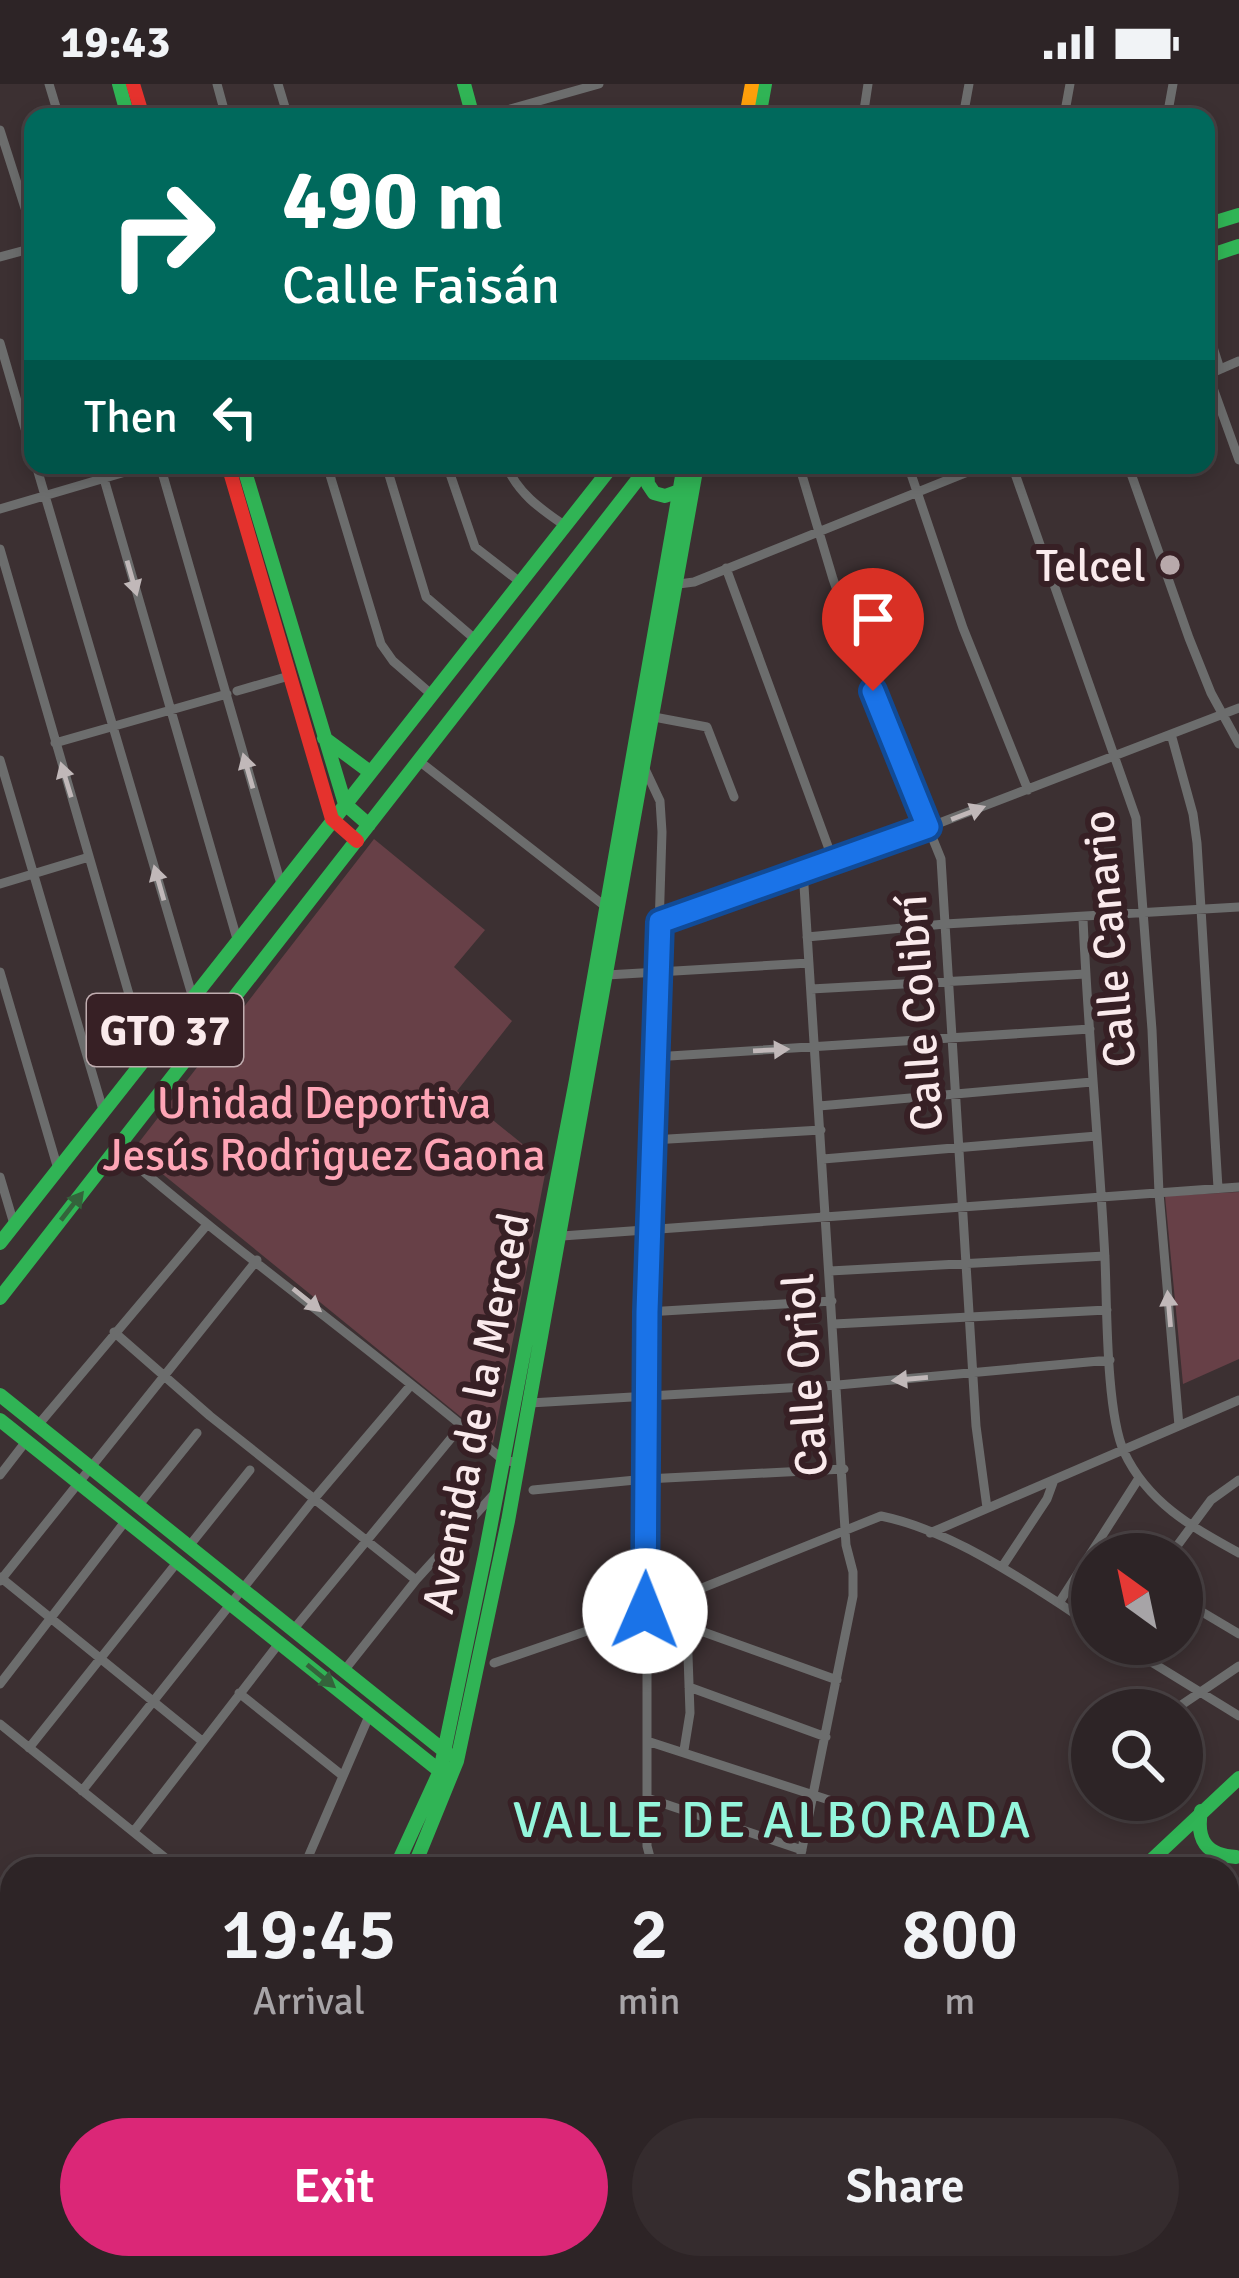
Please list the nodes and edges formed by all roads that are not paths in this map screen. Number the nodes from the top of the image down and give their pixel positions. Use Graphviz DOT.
graph roads {
  1 [pos="599,84"];
  2 [pos="511,108"];
  3 [pos="0,130"];
  4 [pos="24,204"];
  5 [pos="0,343"];
  6 [pos="1215,353"];
  7 [pos="1239,362"];
  8 [pos="1220,369"];
  9 [pos="1215,371"];
  10 [pos="1215,396"];
  11 [pos="24,425"];
  12 [pos="1239,460"];
  13 [pos="39,474"];
  14 [pos="103,474"];
  15 [pos="118,474"];
  16 [pos="163,474"];
  17 [pos="231,474"];
  18 [pos="246,474"];
  19 [pos="330,474"];
  20 [pos="389,474"];
  21 [pos="450,474"];
  22 [pos="510,474"];
  23 [pos="606,474"];
  24 [pos="642,474"];
  25 [pos="648,474"];
  26 [pos="682,474"];
  27 [pos="696,474"];
  28 [pos="802,474"];
  29 [pos="911,474"];
  30 [pos="962,474"];
  31 [pos="1015,474"];
  32 [pos="1131,474"];
  33 [pos="104,478"];
  34 [pos="679,491"];
  35 [pos="917,492"];
  36 [pos="46,496"];
  37 [pos="0,509"];
  38 [pos="564,525"];
  39 [pos="820,530"];
  40 [pos="0,548"];
  41 [pos="726,568"];
  42 [pos="520,582"];
  43 [pos="672,585"];
  44 [pos="476,640"];
  45 [pos="289,676"];
  46 [pos="232,693"];
  47 [pos="431,694"];
  48 [pos="1239,708"];
  49 [pos="170,710"];
  50 [pos="1225,713"];
  51 [pos="654,717"];
  52 [pos="115,725"];
  53 [pos="1171,734"];
  54 [pos="324,738"];
  55 [pos="55,743"];
  56 [pos="1239,745"];
  57 [pos="1116,754"];
  58 [pos="0,760"];
  59 [pos="419,761"];
  60 [pos="644,767"];
  61 [pos="370,772"];
  62 [pos="1028,790"];
  63 [pos="734,797"];
  64 [pos="345,804"];
  65 [pos="332,820"];
  66 [pos="369,825"];
  67 [pos="928,827"];
  68 [pos="357,841"];
  69 [pos="89,857"];
  70 [pos="833,860"];
  71 [pos="802,870"];
  72 [pos="33,874"];
  73 [pos="0,884"];
  74 [pos="281,884"];
  75 [pos="606,907"];
  76 [pos="1239,907"];
  77 [pos="1201,910"];
  78 [pos="1143,915"];
  79 [pos="1083,919"];
  80 [pos="660,922"];
  81 [pos="945,924"];
  82 [pos="807,937"];
  83 [pos="237,939"];
  84 [pos="809,963"];
  85 [pos="0,972"];
  86 [pos="657,972"];
  87 [pos="1086,974"];
  88 [pos="602,975"];
  89 [pos="947,982"];
  90 [pos="811,989"];
  91 [pos="192,995"];
  92 [pos="1090,1029"];
  93 [pos="952,1039"];
  94 [pos="815,1048"];
  95 [pos="146,1053"];
  96 [pos="654,1058"];
  97 [pos="1092,1082"];
  98 [pos="956,1093"];
  99 [pos="819,1106"];
  100 [pos="103,1110"];
  101 [pos="820,1130"];
  102 [pos="1097,1136"];
  103 [pos="652,1140"];
  104 [pos="117,1149"];
  105 [pos="960,1149"];
  106 [pos="823,1160"];
  107 [pos="58,1169"];
  108 [pos="0,1177"];
  109 [pos="1239,1187"];
  110 [pos="1218,1189"];
  111 [pos="1159,1193"];
  112 [pos="1101,1197"];
  113 [pos="964,1208"];
  114 [pos="826,1216"];
  115 [pos="14,1224"];
  116 [pos="206,1226"];
  117 [pos="650,1227"];
  118 [pos="562,1236"];
  119 [pos="0,1243"];
  120 [pos="1105,1256"];
  121 [pos="257,1260"];
  122 [pos="968,1266"];
  123 [pos="830,1271"];
  124 [pos="0,1298"];
  125 [pos="832,1301"];
  126 [pos="1107,1310"];
  127 [pos="647,1312"];
  128 [pos="972,1319"];
  129 [pos="834,1324"];
  130 [pos="114,1332"];
  131 [pos="1110,1360"];
  132 [pos="164,1374"];
  133 [pos="975,1374"];
  134 [pos="411,1384"];
  135 [pos="838,1385"];
  136 [pos="0,1395"];
  137 [pos="646,1396"];
  138 [pos="1239,1400"];
  139 [pos="528,1403"];
  140 [pos="0,1420"];
  141 [pos="39,1424"];
  142 [pos="462,1425"];
  143 [pos="1179,1426"];
  144 [pos="197,1433"];
  145 [pos="27,1440"];
  146 [pos="1123,1450"];
  147 [pos="511,1461"];
  148 [pos="90,1465"];
  149 [pos="844,1469"];
  150 [pos="250,1470"];
  151 [pos="0,1475"];
  152 [pos="1139,1478"];
  153 [pos="78,1480"];
  154 [pos="646,1480"];
  155 [pos="1054,1480"];
  156 [pos="1239,1480"];
  157 [pos="533,1490"];
  158 [pos="497,1491"];
  159 [pos="314,1499"];
  160 [pos="139,1505"];
  161 [pos="987,1508"];
  162 [pos="127,1519"];
  163 [pos="1190,1526"];
  164 [pos="848,1530"];
  165 [pos="929,1533"];
  166 [pos="1185,1533"];
  167 [pos="365,1539"];
  168 [pos="190,1545"];
  169 [pos="1239,1553"];
  170 [pos="179,1560"];
  171 [pos="1002,1568"];
  172 [pos="1,1578"];
  173 [pos="416,1580"];
  174 [pos="244,1590"];
  175 [pos="1059,1603"];
  176 [pos="232,1604"];
  177 [pos="645,1611"];
  178 [pos="1071,1611"];
  179 [pos="1203,1613"];
  180 [pos="51,1617"];
  181 [pos="687,1627"];
  182 [pos="293,1630"];
  183 [pos="1239,1634"];
  184 [pos="280,1642"];
  185 [pos="100,1658"];
  186 [pos="494,1663"];
  187 [pos="1156,1665"];
  188 [pos="1239,1666"];
  189 [pos="343,1672"];
  190 [pos="838,1680"];
  191 [pos="0,1684"];
  192 [pos="688,1687"];
  193 [pos="1194,1689"];
  194 [pos="1203,1689"];
  195 [pos="239,1693"];
  196 [pos="1203,1694"];
  197 [pos="152,1700"];
  198 [pos="369,1716"];
  199 [pos="1239,1716"];
  200 [pos="0,1724"];
  201 [pos="826,1737"];
  202 [pos="202,1741"];
  203 [pos="646,1741"];
  204 [pos="29,1748"];
  205 [pos="684,1750"];
  206 [pos="451,1756"];
  207 [pos="343,1776"];
  208 [pos="446,1776"];
  209 [pos="1239,1778"];
  210 [pos="82,1791"];
  211 [pos="813,1795"];
  212 [pos="647,1798"];
  213 [pos="832,1801"];
  214 [pos="1203,1809"];
  215 [pos="1191,1821"];
  216 [pos="1200,1821"];
  217 [pos="134,1831"];
  218 [pos="802,1850"];
  219 [pos="1237,1856"];
  220 [pos="165,1857"];
  221 [pos="308,1857"];
  222 [pos="402,1857"];
  223 [pos="417,1857"];
  224 [pos="650,1857"];
  225 [pos="801,1857"];
  226 [pos="1154,1857"];
  1 -- 2 [label="street"];
  3 -- 4 [label="street"];
  5 -- 11 [label="street"];
  6 -- 8 [label="street"];
  7 -- 8 [label="street"];
  8 -- 9 [label="street"];
  10 -- 12 [label="street"];
  13 -- 36 [label="street"];
  14 -- 33 [label="street"];
  15 -- 33 [label="street"];
  16 -- 46 [label="street"];
  17 -- 45 [label="street"];
  18 -- 54 [label="street"];
  19 -- 47 [label="street"];
  20 -- 44 [label="street"];
  21 -- 42 [label="street"];
  22 -- 38 [label="street"];
  23 -- 38 [label="street, GTO 37"];
  24 -- 59 [label="street, GTO 37"];
  25 -- 34 [label="street"];
  26 -- 34 [label="street, Avenida de la Merced"];
  27 -- 43 [label="street, Avenida de la Merced"];
  28 -- 39 [label="street, Calle Colibrí"];
  29 -- 35 [label="street"];
  30 -- 35 [label="street"];
  31 -- 57 [label="street, Calle Canario"];
  32 -- 50 [label="street"];
  33 -- 36 [label="street"];
  33 -- 49 [label="street, one-way"];
  34 -- 43 [label="street, Avenida de la Merced"];
  35 -- 39 [label="street"];
  35 -- 62 [label="street"];
  36 -- 37 [label="street"];
  36 -- 52 [label="street"];
  38 -- 42 [label="street, GTO 37"];
  39 -- 41 [label="street"];
  39 -- 67 [label="street, Calle Colibrí"];
  40 -- 55 [label="street"];
  41 -- 43 [label="street"];
  41 -- 70 [label="street"];
  42 -- 44 [label="street, GTO 37"];
  43 -- 51 [label="street, Avenida de la Merced"];
  43 -- 75 [label="street, Avenida de la Merced"];
  44 -- 47 [label="street, GTO 37"];
  45 -- 46 [label="street"];
  45 -- 65 [label="street"];
  46 -- 49 [label="street"];
  74 -- 46 [label="street, one-way"];
  47 -- 61 [label="street, GTO 37"];
  48 -- 50 [label="street"];
  49 -- 52 [label="street"];
  49 -- 83 [label="street"];
  50 -- 53 [label="street"];
  50 -- 56 [label="street"];
  51 -- 60 [label="street, Avenida de la Merced"];
  51 -- 63 [label="street"];
  52 -- 55 [label="street"];
  91 -- 52 [label="street, one-way"];
  53 -- 57 [label="street"];
  53 -- 77 [label="street"];
  54 -- 61 [label="street"];
  54 -- 64 [label="street"];
  69 -- 55 [label="street, one-way"];
  57 -- 62 [label="street"];
  57 -- 78 [label="street, Calle Canario"];
  58 -- 72 [label="street"];
  59 -- 66 [label="street, GTO 37"];
  59 -- 75 [label="street"];
  60 -- 80 [label="street"];
  60 -- 88 [label="street, Avenida de la Merced"];
  61 -- 64 [label="street, GTO 37"];
  67 -- 62 [label="street, one-way"];
  64 -- 65 [label="street, GTO 37"];
  64 -- 66 [label="street"];
  65 -- 68 [label="street"];
  65 -- 74 [label="street, GTO 37"];
  66 -- 68 [label="street, GTO 37"];
  67 -- 70 [label="street"];
  67 -- 81 [label="street, Calle Colibrí"];
  68 -- 104 [label="street, GTO 37"];
  69 -- 72 [label="street"];
  69 -- 95 [label="street"];
  70 -- 71 [label="street"];
  71 -- 80 [label="street"];
  71 -- 82 [label="street, Calle Oriol"];
  72 -- 73 [label="street"];
  72 -- 100 [label="street"];
  74 -- 83 [label="street, GTO 37"];
  75 -- 88 [label="street, Avenida de la Merced"];
  76 -- 77 [label="street"];
  77 -- 78 [label="street"];
  77 -- 110 [label="street"];
  78 -- 79 [label="street"];
  78 -- 111 [label="street, Calle Canario"];
  79 -- 81 [label="street"];
  79 -- 87 [label="street"];
  80 -- 86 [label="street"];
  81 -- 82 [label="street"];
  81 -- 89 [label="street, Calle Colibrí"];
  82 -- 84 [label="street, Calle Oriol"];
  83 -- 91 [label="street, GTO 37"];
  84 -- 86 [label="street"];
  84 -- 90 [label="street, Calle Oriol"];
  85 -- 107 [label="street"];
  86 -- 88 [label="street"];
  86 -- 96 [label="street"];
  87 -- 89 [label="street"];
  87 -- 92 [label="street"];
  88 -- 118 [label="street, Avenida de la Merced"];
  88 -- 147 [label="street, Avenida de la Merced"];
  89 -- 90 [label="street"];
  89 -- 93 [label="street, Calle Colibrí"];
  90 -- 94 [label="street, Calle Oriol"];
  91 -- 95 [label="street, GTO 37"];
  92 -- 93 [label="street"];
  92 -- 97 [label="street"];
  93 -- 94 [label="street"];
  93 -- 98 [label="street, Calle Colibrí"];
  96 -- 94 [label="street, one-way"];
  94 -- 99 [label="street, Calle Oriol"];
  95 -- 100 [label="street, GTO 37"];
  96 -- 103 [label="street"];
  97 -- 98 [label="street"];
  97 -- 102 [label="street"];
  98 -- 99 [label="street"];
  98 -- 105 [label="street, Calle Colibrí"];
  99 -- 101 [label="street, Calle Oriol"];
  100 -- 107 [label="street, GTO 37"];
  101 -- 103 [label="street"];
  101 -- 106 [label="street, Calle Oriol"];
  102 -- 105 [label="street"];
  102 -- 112 [label="street"];
  103 -- 117 [label="street"];
  104 -- 116 [label="street"];
  124 -- 104 [label="street, GTO 37, one-way"];
  105 -- 106 [label="street"];
  105 -- 113 [label="street, Calle Colibrí"];
  106 -- 114 [label="street, Calle Oriol"];
  107 -- 115 [label="street, GTO 37"];
  108 -- 115 [label="street"];
  109 -- 110 [label="street"];
  110 -- 111 [label="street"];
  111 -- 112 [label="street"];
  143 -- 111 [label="street, Calle Canario, one-way"];
  112 -- 113 [label="street"];
  112 -- 120 [label="street"];
  113 -- 114 [label="street"];
  113 -- 122 [label="street, Calle Colibrí"];
  114 -- 117 [label="street"];
  114 -- 123 [label="street, Calle Oriol"];
  115 -- 119 [label="street, GTO 37"];
  116 -- 121 [label="street"];
  116 -- 130 [label="street"];
  117 -- 118 [label="street"];
  117 -- 127 [label="street"];
  118 -- 139 [label="street, Avenida de la Merced"];
  120 -- 122 [label="street"];
  120 -- 126 [label="street"];
  121 -- 132 [label="street"];
  121 -- 134 [label="street, one-way"];
  122 -- 123 [label="street"];
  122 -- 128 [label="street, Calle Colibrí"];
  123 -- 125 [label="street, Calle Oriol"];
  125 -- 127 [label="street"];
  125 -- 129 [label="street, Calle Oriol"];
  126 -- 128 [label="street"];
  126 -- 131 [label="street"];
  127 -- 137 [label="street"];
  128 -- 129 [label="street"];
  128 -- 133 [label="street, Calle Colibrí"];
  129 -- 135 [label="street, Calle Oriol"];
  130 -- 132 [label="street"];
  130 -- 141 [label="street"];
  131 -- 133 [label="street"];
  131 -- 146 [label="street"];
  132 -- 148 [label="street"];
  132 -- 159 [label="street"];
  133 -- 135 [label="street, one-way"];
  133 -- 161 [label="street, Calle Colibrí"];
  134 -- 142 [label="street"];
  134 -- 159 [label="street"];
  135 -- 137 [label="street"];
  135 -- 149 [label="street, Calle Oriol"];
  136 -- 141 [label="street"];
  137 -- 139 [label="street"];
  137 -- 154 [label="street"];
  138 -- 143 [label="street"];
  139 -- 147 [label="street, Avenida de la Merced"];
  140 -- 145 [label="street"];
  141 -- 148 [label="street"];
  142 -- 147 [label="street"];
  142 -- 167 [label="street"];
  143 -- 146 [label="street"];
  144 -- 160 [label="street"];
  145 -- 151 [label="street"];
  145 -- 153 [label="street"];
  146 -- 152 [label="street"];
  146 -- 155 [label="street"];
  147 -- 158 [label="street, Avenida de la Merced"];
  147 -- 206 [label="street, Avenida de la Merced"];
  148 -- 153 [label="street"];
  148 -- 160 [label="street"];
  149 -- 154 [label="street"];
  149 -- 164 [label="street, Calle Oriol"];
  150 -- 168 [label="street"];
  152 -- 163 [label="street"];
  152 -- 175 [label="street"];
  153 -- 162 [label="street"];
  153 -- 172 [label="street"];
  154 -- 157 [label="street"];
  154 -- 177 [label="street"];
  155 -- 161 [label="street"];
  155 -- 171 [label="street"];
  156 -- 163 [label="street"];
  158 -- 173 [label="street"];
  158 -- 206 [label="street, Avenida de la Merced"];
  159 -- 167 [label="street"];
  159 -- 174 [label="street"];
  160 -- 168 [label="street"];
  161 -- 165 [label="street"];
  162 -- 170 [label="street"];
  162 -- 180 [label="street"];
  163 -- 166 [label="street"];
  163 -- 169 [label="street"];
  164 -- 165 [label="street"];
  164 -- 177 [label="street"];
  164 -- 190 [label="street, Calle Oriol"];
  165 -- 171 [label="street"];
  167 -- 173 [label="street"];
  167 -- 182 [label="street"];
  168 -- 174 [label="street"];
  170 -- 176 [label="street"];
  170 -- 185 [label="street"];
  171 -- 175 [label="street"];
  172 -- 180 [label="street"];
  173 -- 189 [label="street"];
  174 -- 176 [label="street"];
  174 -- 182 [label="street"];
  175 -- 178 [label="street"];
  176 -- 184 [label="street"];
  176 -- 197 [label="street"];
  177 -- 181 [label="street"];
  177 -- 186 [label="street"];
  177 -- 203 [label="street"];
  179 -- 183 [label="street"];
  180 -- 185 [label="street"];
  180 -- 191 [label="street"];
  181 -- 190 [label="street"];
  181 -- 192 [label="street"];
  182 -- 189 [label="street"];
  184 -- 195 [label="street"];
  184 -- 198 [label="street, one-way"];
  185 -- 197 [label="street"];
  185 -- 204 [label="street"];
  187 -- 193 [label="street"];
  188 -- 194 [label="street"];
  189 -- 206 [label="street"];
  190 -- 201 [label="street, Calle Oriol"];
  192 -- 201 [label="street"];
  192 -- 205 [label="street"];
  195 -- 202 [label="street"];
  195 -- 207 [label="street"];
  196 -- 199 [label="street"];
  197 -- 202 [label="street"];
  197 -- 210 [label="street"];
  198 -- 207 [label="street"];
  198 -- 208 [label="street"];
  200 -- 204 [label="street"];
  201 -- 211 [label="street, Calle Oriol"];
  202 -- 217 [label="street"];
  203 -- 205 [label="street"];
  203 -- 212 [label="street"];
  204 -- 210 [label="street"];
  205 -- 211 [label="street"];
  206 -- 208 [label="street, Avenida de la Merced"];
  207 -- 221 [label="street"];
  208 -- 222 [label="street, Avenida de la Merced"];
  208 -- 223 [label="street, Avenida de la Merced"];
  209 -- 214 [label="street"];
  210 -- 217 [label="street"];
  211 -- 213 [label="street"];
  211 -- 218 [label="street, Calle Oriol"];
  212 -- 218 [label="street"];
  212 -- 224 [label="street"];
  215 -- 226 [label="street"];
  216 -- 219 [label="street"];
  217 -- 220 [label="street"];
  218 -- 225 [label="street, Calle Oriol"];
}
